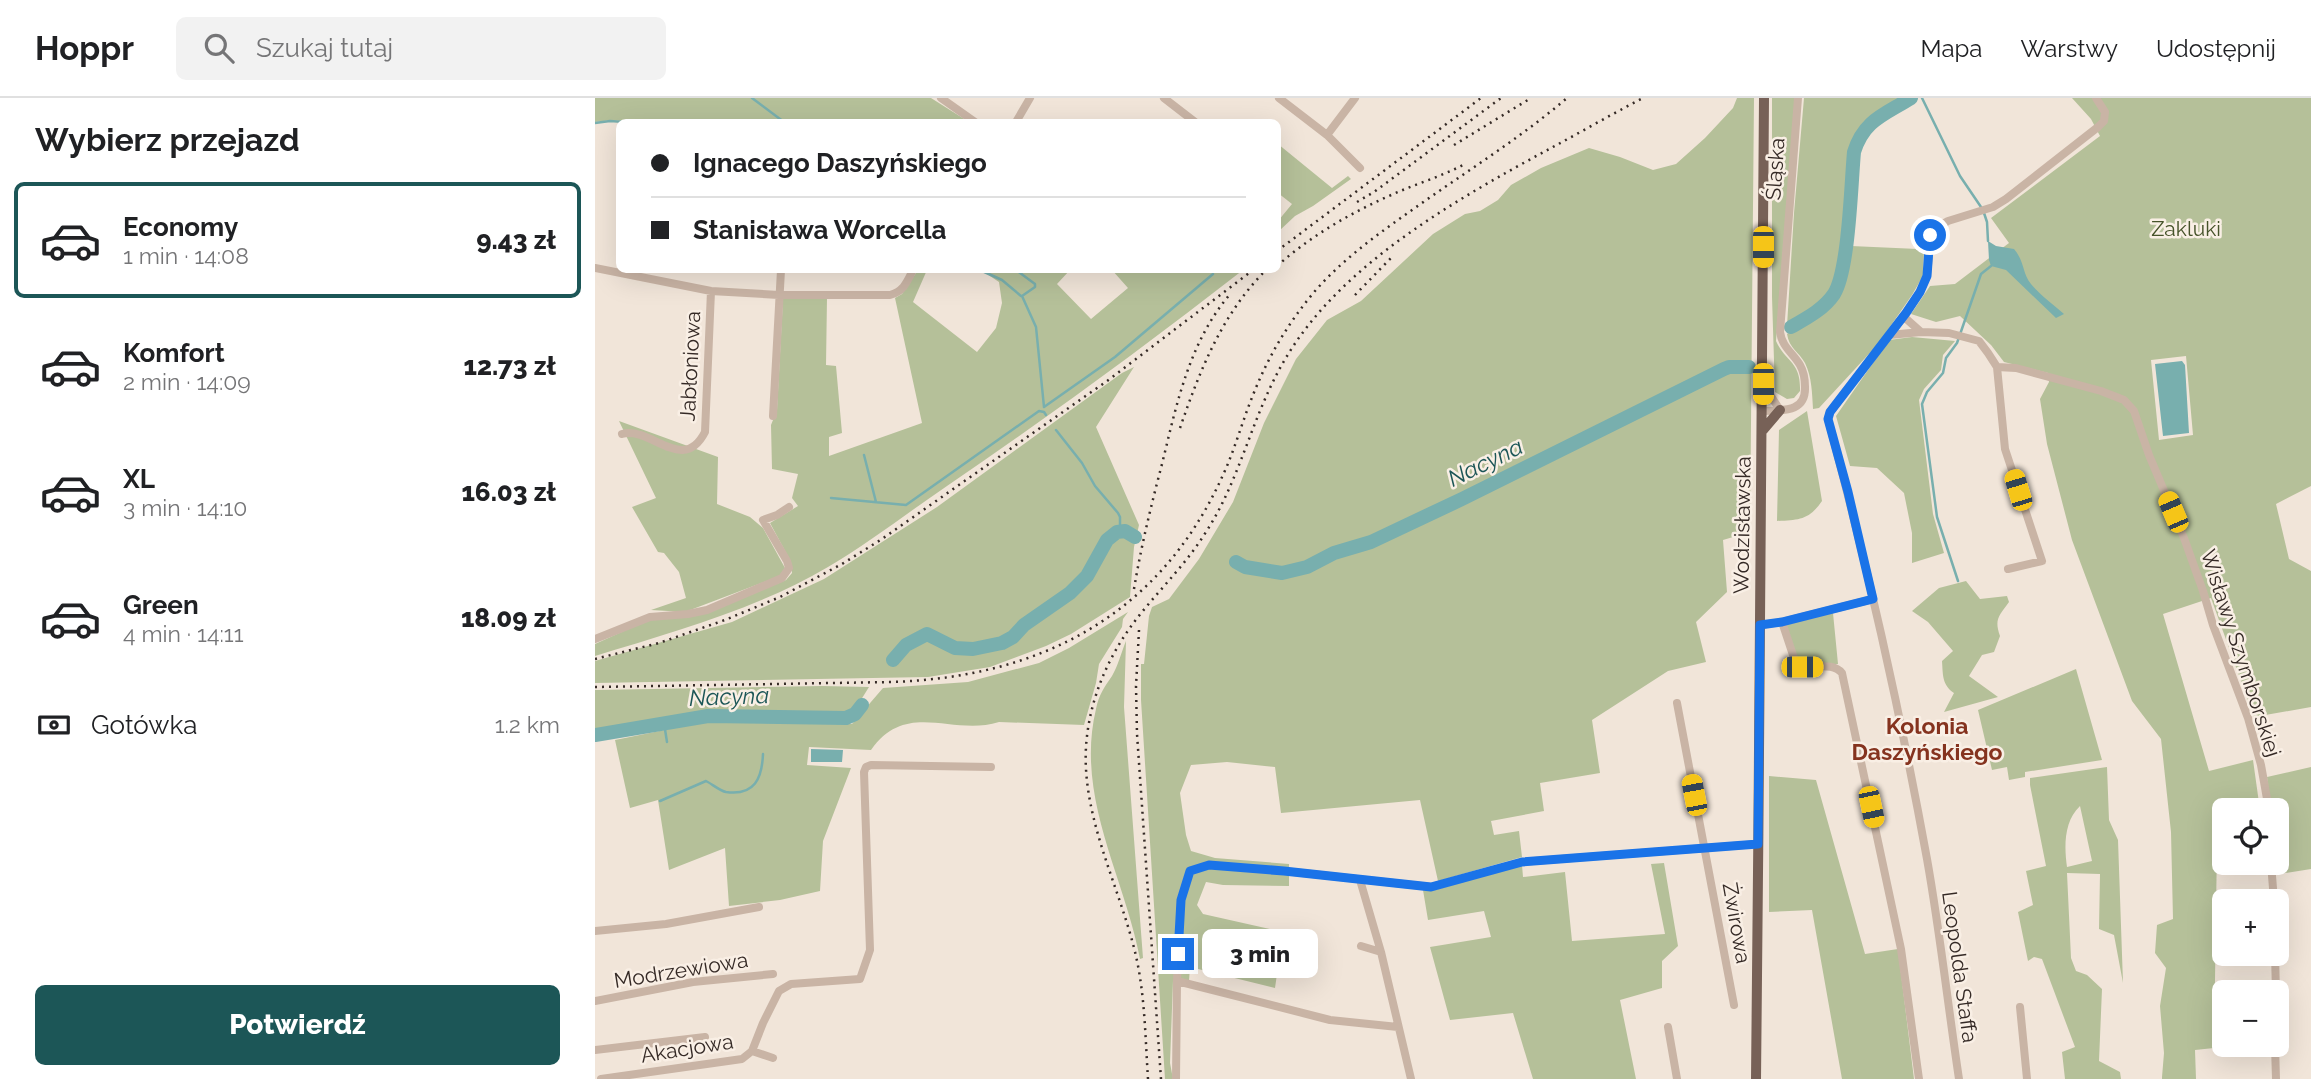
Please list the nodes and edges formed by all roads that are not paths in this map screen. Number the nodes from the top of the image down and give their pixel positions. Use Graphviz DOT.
graph roads {
  1 [pos="941,98"];
  2 [pos="1030,98"];
  3 [pos="1164,98"];
  4 [pos="1279,98"];
  5 [pos="1355,98"];
  6 [pos="1764,98"];
  7 [pos="1798,98"];
  8 [pos="2096,98"];
  9 [pos="971,119"];
  10 [pos="1018,119"];
  11 [pos="1191,119"];
  12 [pos="1327,135"];
  13 [pos="1360,168"];
  14 [pos="595,268"];
  15 [pos="616,272"];
  16 [pos="620,273"];
  17 [pos="781,273"];
  18 [pos="912,273"];
  19 [pos="711,291"];
  20 [pos="779,295"];
  21 [pos="1903,316"];
  22 [pos="1921,332"];
  23 [pos="1889,335"];
  24 [pos="1997,367"];
  25 [pos="1763,384"];
  26 [pos="1780,410"];
  27 [pos="1763,411"];
  28 [pos="773,416"];
  29 [pos="1763,430"];
  30 [pos="622,434"];
  31 [pos="789,507"];
  32 [pos="2008,569"];
  33 [pos="1873,599"];
  34 [pos="1782,622"];
  35 [pos="1760,625"];
  36 [pos="595,639"];
  37 [pos="1677,703"];
  38 [pos="991,767"];
  39 [pos="2267,798"];
  40 [pos="1758,844"];
  41 [pos="1705,847"];
  42 [pos="1360,880"];
  43 [pos="759,907"];
  44 [pos="595,932"];
  45 [pos="1361,946"];
  46 [pos="1381,951"];
  47 [pos="773,974"];
  48 [pos="1177,981"];
  49 [pos="595,1001"];
  50 [pos="1734,1005"];
  51 [pos="2019,1007"];
  52 [pos="1398,1027"];
  53 [pos="1668,1027"];
  54 [pos="705,1037"];
  55 [pos="595,1049"];
  56 [pos="752,1051"];
  57 [pos="2275,1057"];
  58 [pos="773,1058"];
  59 [pos="601,1079"];
  60 [pos="1176,1079"];
  61 [pos="1411,1079"];
  62 [pos="1677,1079"];
  63 [pos="1756,1079"];
  64 [pos="1919,1079"];
  65 [pos="1959,1079"];
  66 [pos="2027,1079"];
  67 [pos="2276,1079"];
  1 -- 9 [label="street"];
  2 -- 10 [label="street"];
  3 -- 11 [label="street"];
  4 -- 12 [label="street"];
  5 -- 12 [label="street"];
  6 -- 25 [label="main road, Wodzisławska"];
  7 -- 26 [label="street, Śląska"];
  8 -- 21 [label="street"];
  12 -- 13 [label="street"];
  14 -- 15 [label="street, Jabłoniowa"];
  16 -- 19 [label="street, Jabłoniowa"];
  17 -- 20 [label="street"];
  18 -- 20 [label="street, Jabłoniowa"];
  19 -- 20 [label="street, Jabłoniowa"];
  19 -- 30 [label="street, Jabłoniowa"];
  20 -- 28 [label="street"];
  21 -- 22 [label="street"];
  21 -- 23 [label="street"];
  22 -- 23 [label="street"];
  22 -- 24 [label="street"];
  23 -- 33 [label="street, Leopolda Staffa"];
  24 -- 32 [label="street"];
  24 -- 39 [label="street, Wisławy Szymborskiej"];
  25 -- 26 [label="street"];
  25 -- 27 [label="main road, Wodzisławska"];
  26 -- 27 [label="street"];
  26 -- 29 [label="main road"];
  27 -- 29 [label="main road, Wodzisławska"];
  29 -- 35 [label="main road, Wodzisławska"];
  31 -- 36 [label="street"];
  33 -- 34 [label="street"];
  33 -- 65 [label="street, Leopolda Staffa"];
  34 -- 35 [label="street"];
  34 -- 64 [label="street"];
  35 -- 40 [label="main road, Wodzisławska"];
  37 -- 41 [label="street, Żwirowa"];
  38 -- 56 [label="street, Akacjowa"];
  40 -- 41 [label="street"];
  40 -- 63 [label="main road, Wodzisławska"];
  41 -- 42 [label="street"];
  41 -- 50 [label="street, Żwirowa"];
  42 -- 46 [label="street"];
  42 -- 48 [label="street"];
  43 -- 44 [label="street"];
  45 -- 46 [label="street"];
  46 -- 52 [label="street"];
  47 -- 49 [label="street, Modrzewiowa"];
  48 -- 52 [label="street"];
  48 -- 60 [label="street"];
  51 -- 66 [label="street"];
  52 -- 61 [label="street"];
  53 -- 62 [label="street"];
  54 -- 55 [label="street"];
  56 -- 58 [label="street"];
  56 -- 59 [label="street, Akacjowa"];
  57 -- 67 [label="street"];
}
